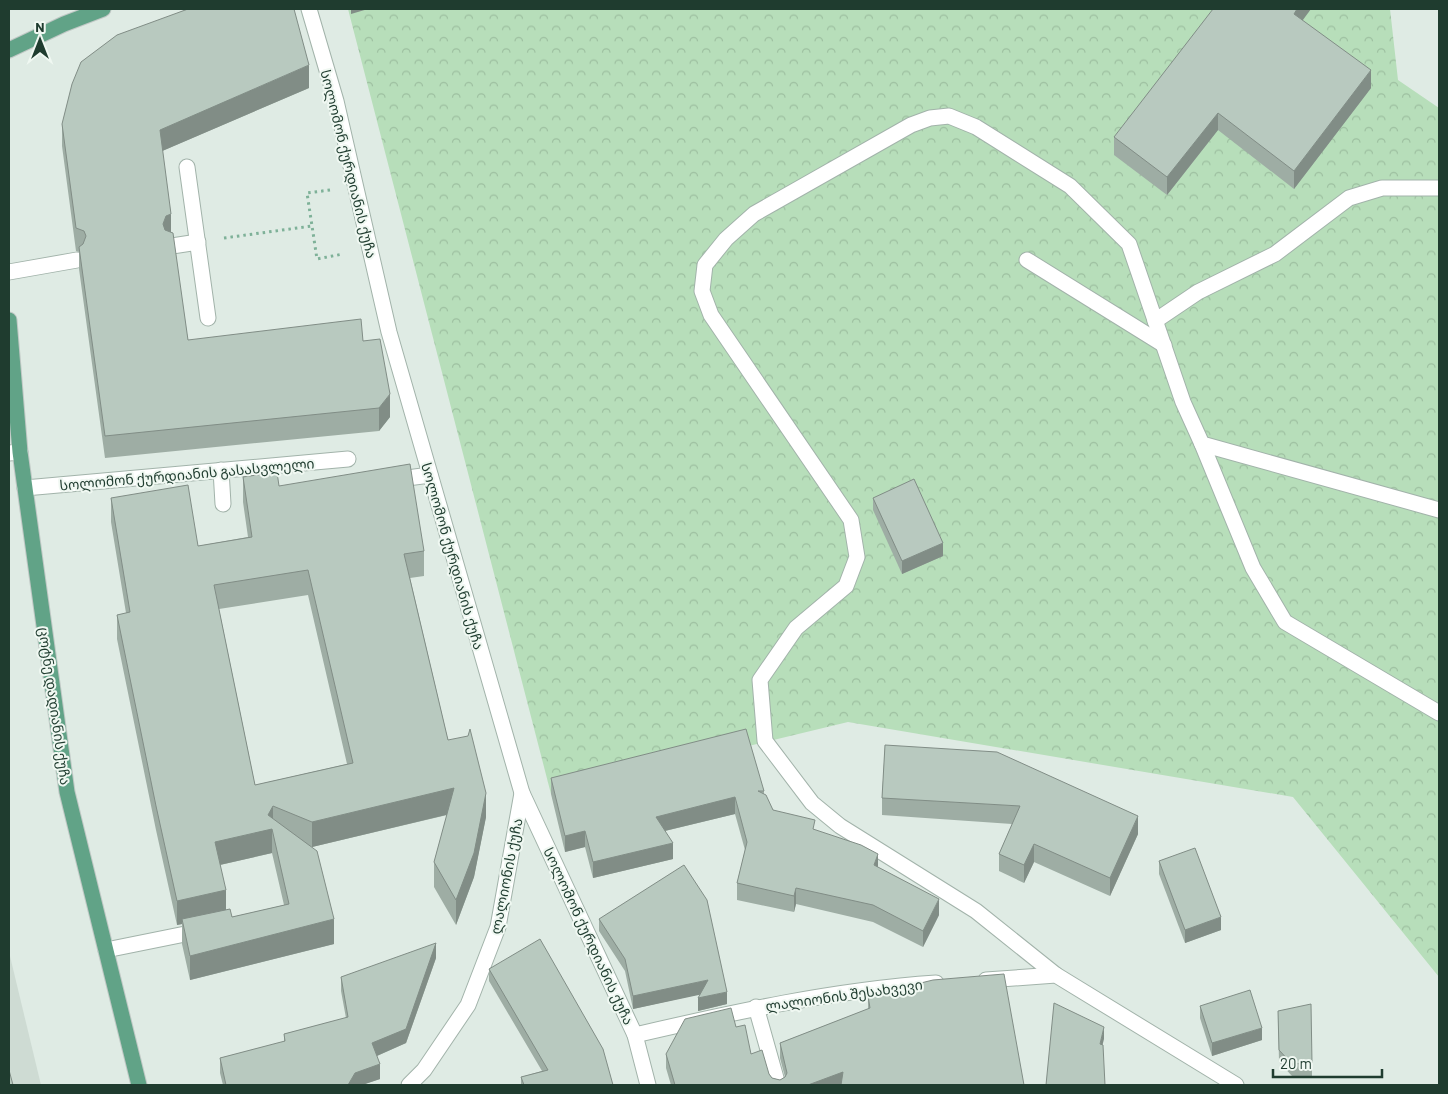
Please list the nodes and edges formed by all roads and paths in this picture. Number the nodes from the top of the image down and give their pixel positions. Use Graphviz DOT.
graph roads {
  1 [pos="103,9"];
  2 [pos="309,9"];
  3 [pos="9,50"];
  4 [pos="187,168"];
  5 [pos="1439,188"];
  6 [pos="322,191"];
  7 [pos="312,226"];
  8 [pos="198,242"];
  9 [pos="172,246"];
  10 [pos="330,256"];
  11 [pos="77,260"];
  12 [pos="1027,260"];
  13 [pos="9,272"];
  14 [pos="208,318"];
  15 [pos="9,320"];
  16 [pos="1155,321"];
  17 [pos="1164,345"];
  18 [pos="1202,444"];
  19 [pos="14,453"];
  20 [pos="348,459"];
  21 [pos="221,470"];
  22 [pos="430,475"];
  23 [pos="381,482"];
  24 [pos="25,488"];
  25 [pos="223,504"];
  26 [pos="1439,510"];
  27 [pos="1439,713"];
  28 [pos="522,793"];
  29 [pos="218,927"];
  30 [pos="106,950"];
  31 [pos="1056,975"];
  32 [pos="967,981"];
  33 [pos="947,982"];
  34 [pos="756,1007"];
  35 [pos="635,1035"];
  36 [pos="139,1085"];
  37 [pos="409,1085"];
  38 [pos="648,1085"];
  39 [pos="778,1085"];
  40 [pos="1236,1085"];
  1 -- 3 [label="main road"];
  2 -- 22 [label="street, სოლომონ ქურდიანის ქუჩა"];
  4 -- 8 [label="street"];
  5 -- 16 [label="street"];
  6 -- 7 [label="path"];
  7 -- 8 [label="path"];
  7 -- 10 [label="path"];
  8 -- 9 [label="street"];
  8 -- 14 [label="street"];
  11 -- 13 [label="street"];
  12 -- 17 [label="street"];
  15 -- 19 [label="main road, ცოტნე დადიანის ქუჩა"];
  16 -- 17 [label="street"];
  16 -- 31 [label="street"];
  17 -- 18 [label="street"];
  18 -- 26 [label="street"];
  18 -- 27 [label="street"];
  19 -- 24 [label="main road, ცოტნე დადიანის ქუჩა"];
  20 -- 21 [label="street, სოლომონ ქურდიანის გასასვლელი"];
  21 -- 24 [label="street, სოლომონ ქურდიანის გასასვლელი"];
  21 -- 25 [label="street"];
  22 -- 23 [label="street"];
  22 -- 28 [label="street, სოლომონ ქურდიანის ქუჩა"];
  24 -- 30 [label="main road, ცოტნე დადიანის ქუჩა"];
  28 -- 35 [label="street, სოლომონ ქურდიანის ქუჩა"];
  28 -- 37 [label="street, ლალიონის ქუჩა"];
  29 -- 30 [label="street"];
  30 -- 36 [label="main road, ცოტნე დადიანის ქუჩა"];
  31 -- 32 [label="street"];
  31 -- 40 [label="street"];
  33 -- 34 [label="street, ლალიონის შესახვევი"];
  34 -- 35 [label="street, ლალიონის შესახვევი"];
  34 -- 39 [label="street"];
  35 -- 38 [label="street, სოლომონ ქურდიანის ქუჩა"];
}
